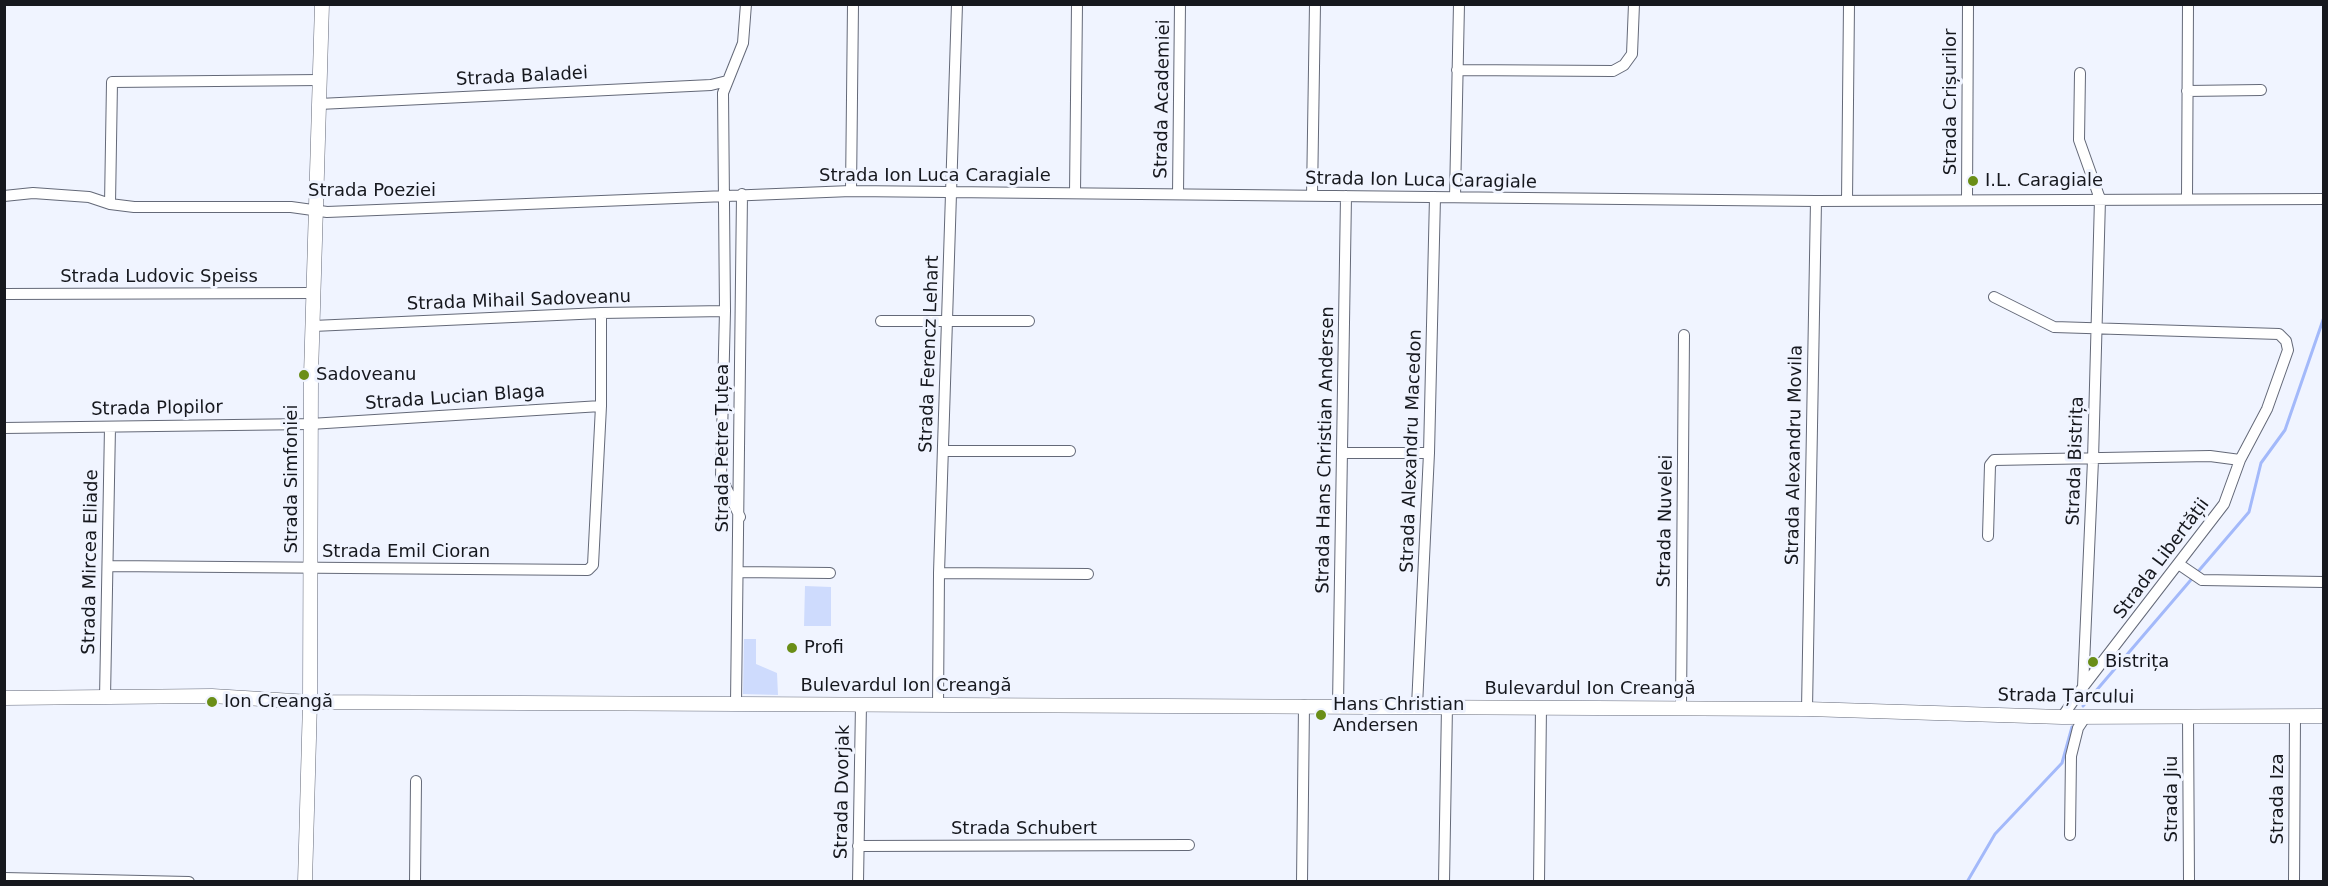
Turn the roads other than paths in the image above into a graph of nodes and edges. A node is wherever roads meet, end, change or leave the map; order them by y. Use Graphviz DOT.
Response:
graph roads {
  1 [pos="322,4"];
  2 [pos="746,4"];
  3 [pos="853,4"];
  4 [pos="957,4"];
  5 [pos="1077,4"];
  6 [pos="1180,4"];
  7 [pos="1315,4"];
  8 [pos="1459,4"];
  9 [pos="1634,4"];
  10 [pos="1849,4"];
  11 [pos="1968,4"];
  12 [pos="2188,4"];
  13 [pos="1457,70"];
  14 [pos="2080,73"];
  15 [pos="320,80"];
  16 [pos="727,81"];
  17 [pos="2260,90"];
  18 [pos="2187,91"];
  19 [pos="319,104"];
  20 [pos="851,190"];
  21 [pos="953,191"];
  22 [pos="1075,193"];
  23 [pos="742,194"];
  24 [pos="1178,194"];
  25 [pos="724,195"];
  26 [pos="4,196"];
  27 [pos="1312,196"];
  28 [pos="1346,196"];
  29 [pos="1435,197"];
  30 [pos="1455,197"];
  31 [pos="2187,198"];
  32 [pos="2100,199"];
  33 [pos="2324,199"];
  34 [pos="1967,200"];
  35 [pos="1816,201"];
  36 [pos="1847,201"];
  37 [pos="110,204"];
  38 [pos="315,210"];
  39 [pos="314,293"];
  40 [pos="4,294"];
  41 [pos="1994,297"];
  42 [pos="601,313"];
  43 [pos="725,316"];
  44 [pos="881,321"];
  45 [pos="947,321"];
  46 [pos="1029,321"];
  47 [pos="741,322"];
  48 [pos="313,326"];
  49 [pos="2096,328"];
  50 [pos="1684,335"];
  51 [pos="602,406"];
  52 [pos="310,424"];
  53 [pos="110,426"];
  54 [pos="4,428"];
  55 [pos="943,451"];
  56 [pos="1070,451"];
  57 [pos="1342,453"];
  58 [pos="1429,453"];
  59 [pos="2093,460"];
  60 [pos="2240,460"];
  61 [pos="740,517"];
  62 [pos="1988,536"];
  63 [pos="2180,565"];
  64 [pos="109,566"];
  65 [pos="309,567"];
  66 [pos="739,572"];
  67 [pos="830,573"];
  68 [pos="939,573"];
  69 [pos="1088,574"];
  70 [pos="2324,582"];
  71 [pos="2083,687"];
  72 [pos="4,698"];
  73 [pos="105,698"];
  74 [pos="310,702"];
  75 [pos="736,703"];
  76 [pos="861,704"];
  77 [pos="938,705"];
  78 [pos="1304,705"];
  79 [pos="1338,705"];
  80 [pos="1418,706"];
  81 [pos="1447,706"];
  82 [pos="1541,707"];
  83 [pos="1681,708"];
  84 [pos="1808,709"];
  85 [pos="2188,716"];
  86 [pos="2295,716"];
  87 [pos="2324,716"];
  88 [pos="2062,717"];
  89 [pos="2086,717"];
  90 [pos="416,781"];
  91 [pos="2070,835"];
  92 [pos="1189,845"];
  93 [pos="858,846"];
  94 [pos="4,878"];
  95 [pos="189,882"];
  96 [pos="305,882"];
  97 [pos="415,882"];
  98 [pos="858,882"];
  99 [pos="1302,882"];
  100 [pos="1444,882"];
  101 [pos="1539,882"];
  102 [pos="2189,882"];
  103 [pos="2294,882"];
  1 -- 15 [label="street, Strada Simfoniei"];
  2 -- 16 [label="street"];
  3 -- 20 [label="street"];
  4 -- 21 [label="street, Strada Ferencz Lehart"];
  5 -- 22 [label="street"];
  6 -- 24 [label="street, Strada Academiei"];
  7 -- 27 [label="street"];
  8 -- 13 [label="street"];
  9 -- 13 [label="street"];
  10 -- 36 [label="street"];
  11 -- 34 [label="street, Strada Crișurilor"];
  12 -- 18 [label="street"];
  13 -- 30 [label="street"];
  14 -- 32 [label="street"];
  15 -- 19 [label="street, Strada Simfoniei"];
  15 -- 37 [label="street"];
  16 -- 19 [label="street, Strada Baladei"];
  16 -- 25 [label="street"];
  17 -- 18 [label="street"];
  18 -- 31 [label="street"];
  19 -- 38 [label="street, Strada Simfoniei"];
  20 -- 21 [label="street, Strada Ion Luca Caragiale"];
  20 -- 23 [label="street, Strada Ion Luca Caragiale"];
  21 -- 22 [label="street, Strada Ion Luca Caragiale"];
  21 -- 45 [label="street, Strada Ferencz Lehart"];
  22 -- 24 [label="street, Strada Ion Luca Caragiale"];
  23 -- 25 [label="street, Strada Poeziei"];
  23 -- 47 [label="street, Strada Petre Țuțea"];
  24 -- 27 [label="street, Strada Ion Luca Caragiale"];
  25 -- 38 [label="street, Strada Poeziei"];
  25 -- 43 [label="street"];
  26 -- 37 [label="street, Strada Poeziei"];
  27 -- 28 [label="street, Strada Ion Luca Caragiale"];
  28 -- 29 [label="street, Strada Ion Luca Caragiale"];
  28 -- 57 [label="street, Strada Hans Christian Andersen"];
  29 -- 30 [label="street, Strada Ion Luca Caragiale"];
  29 -- 58 [label="street, Strada Alexandru Macedon"];
  30 -- 35 [label="street, Strada Ion Luca Caragiale"];
  31 -- 32 [label="street, Strada Ion Luca Caragiale"];
  31 -- 33 [label="street, Strada Ion Luca Caragiale"];
  32 -- 34 [label="street, Strada Ion Luca Caragiale"];
  32 -- 49 [label="street, Strada Bistrița"];
  34 -- 36 [label="street, Strada Ion Luca Caragiale"];
  35 -- 36 [label="street, Strada Ion Luca Caragiale"];
  35 -- 84 [label="street, Strada Alexandru Movila"];
  37 -- 38 [label="street, Strada Poeziei"];
  38 -- 39 [label="street, Strada Simfoniei"];
  39 -- 40 [label="street, Strada Ludovic Speiss"];
  39 -- 48 [label="street, Strada Simfoniei"];
  41 -- 49 [label="street"];
  42 -- 43 [label="street, Strada Mihail Sadoveanu"];
  42 -- 48 [label="street, Strada Mihail Sadoveanu"];
  42 -- 51 [label="street"];
  43 -- 47 [label="street, Strada Mihail Sadoveanu"];
  43 -- 61 [label="street"];
  44 -- 45 [label="street"];
  45 -- 46 [label="street"];
  45 -- 55 [label="street, Strada Ferencz Lehart"];
  47 -- 61 [label="street, Strada Petre Țuțea"];
  48 -- 52 [label="street, Strada Simfoniei"];
  49 -- 59 [label="street, Strada Bistrița"];
  49 -- 60 [label="street, Strada Libertății"];
  50 -- 83 [label="street, Strada Nuvelei"];
  51 -- 52 [label="street, Strada Lucian Blaga"];
  51 -- 65 [label="street, Strada Emil Cioran"];
  52 -- 53 [label="street, Strada Plopilor"];
  52 -- 65 [label="street, Strada Simfoniei"];
  53 -- 54 [label="street, Strada Plopilor"];
  53 -- 64 [label="street, Strada Mircea Eliade"];
  55 -- 56 [label="street"];
  55 -- 68 [label="street, Strada Ferencz Lehart"];
  57 -- 58 [label="street"];
  57 -- 79 [label="street, Strada Hans Christian Andersen"];
  58 -- 80 [label="street, Strada Alexandru Macedon"];
  59 -- 60 [label="street"];
  59 -- 62 [label="street"];
  59 -- 71 [label="street, Strada Bistrița"];
  60 -- 63 [label="street, Strada Libertății"];
  61 -- 66 [label="street, Strada Petre Țuțea"];
  63 -- 70 [label="street"];
  63 -- 71 [label="street, Strada Libertății"];
  64 -- 65 [label="street, Strada Emil Cioran"];
  64 -- 73 [label="street, Strada Mircea Eliade"];
  65 -- 74 [label="street, Strada Simfoniei"];
  66 -- 67 [label="street"];
  66 -- 75 [label="street, Strada Petre Țuțea"];
  68 -- 69 [label="street"];
  68 -- 77 [label="street, Strada Ferencz Lehart"];
  71 -- 88 [label="street"];
  72 -- 73 [label="street, Bulevardul Ion Creangă"];
  73 -- 74 [label="street, Bulevardul Ion Creangă"];
  74 -- 75 [label="street, Bulevardul Ion Creangă"];
  74 -- 96 [label="street, Strada Simfoniei"];
  75 -- 76 [label="street, Bulevardul Ion Creangă"];
  76 -- 77 [label="street, Bulevardul Ion Creangă"];
  76 -- 93 [label="street, Strada Dvorjak"];
  77 -- 78 [label="street, Bulevardul Ion Creangă"];
  78 -- 79 [label="street, Bulevardul Ion Creangă"];
  78 -- 99 [label="street"];
  79 -- 80 [label="street, Bulevardul Ion Creangă"];
  80 -- 81 [label="street, Bulevardul Ion Creangă"];
  81 -- 82 [label="street, Bulevardul Ion Creangă"];
  81 -- 100 [label="street"];
  82 -- 83 [label="street, Bulevardul Ion Creangă"];
  82 -- 101 [label="street"];
  83 -- 84 [label="street, Bulevardul Ion Creangă"];
  84 -- 88 [label="street, Strada Țarcului"];
  85 -- 86 [label="street, Strada Țarcului"];
  85 -- 89 [label="street, Strada Țarcului"];
  85 -- 102 [label="street, Strada Jiu"];
  86 -- 87 [label="street, Strada Țarcului"];
  86 -- 103 [label="street, Strada Iza"];
  88 -- 89 [label="street, Strada Țarcului"];
  89 -- 91 [label="street"];
  90 -- 97 [label="street"];
  92 -- 93 [label="street, Strada Schubert"];
  93 -- 98 [label="street, Strada Dvorjak"];
  94 -- 95 [label="street"];
}
